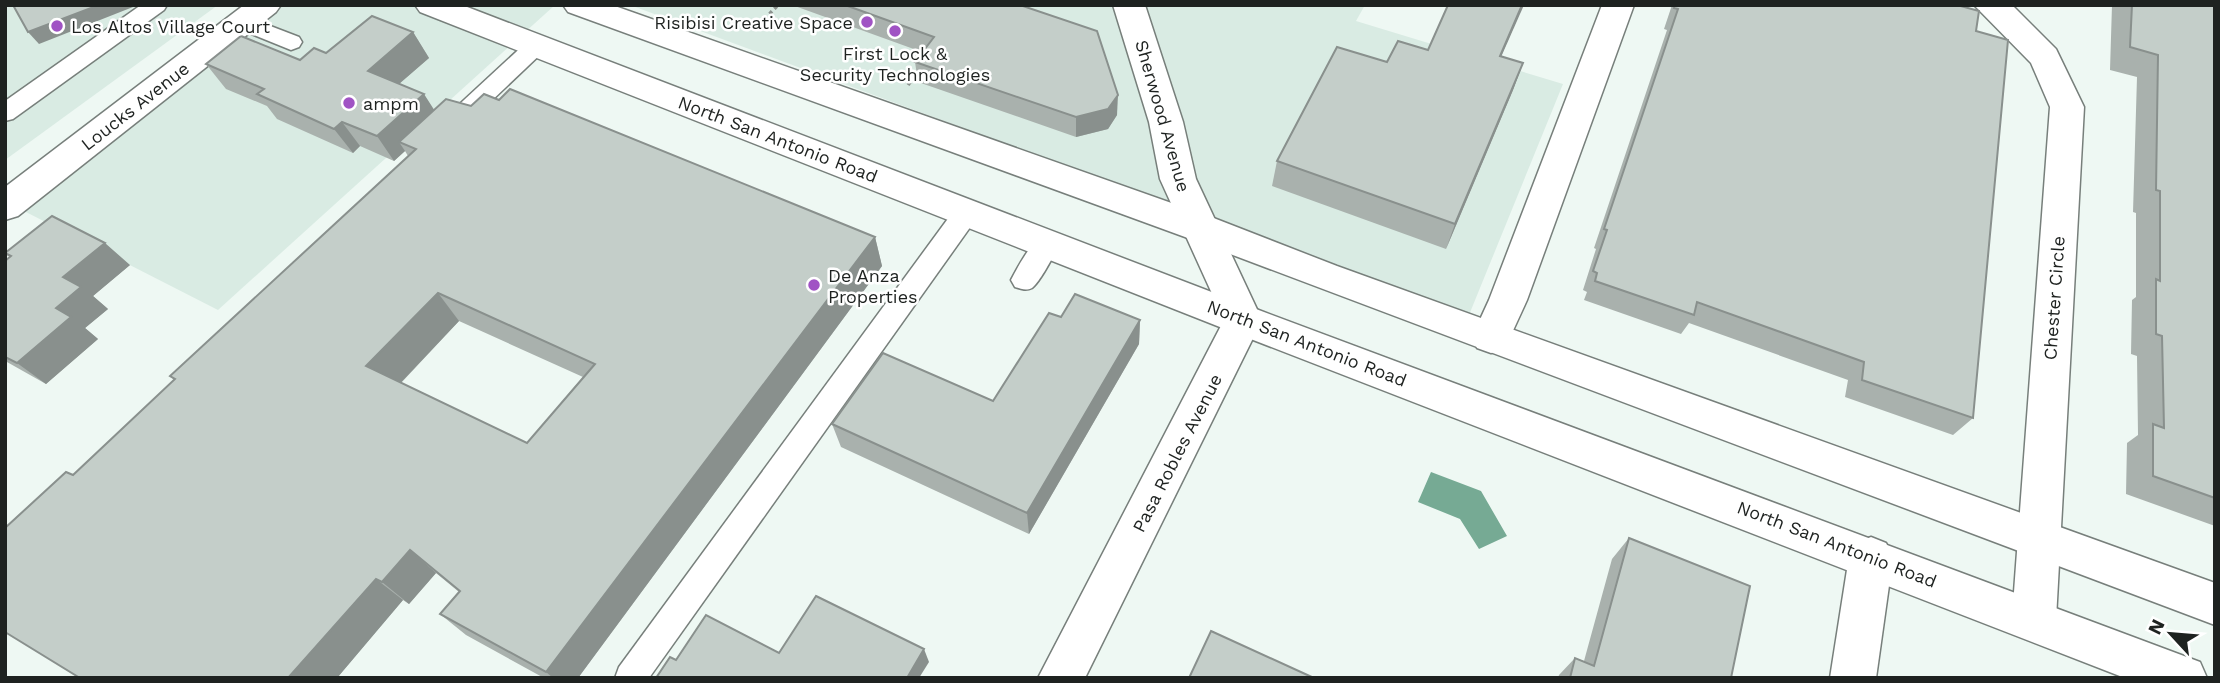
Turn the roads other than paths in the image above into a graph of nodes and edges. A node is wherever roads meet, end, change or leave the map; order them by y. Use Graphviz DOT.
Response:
graph roads {
  1 [pos="156,5"];
  2 [pos="431,5"];
  3 [pos="579,5"];
  4 [pos="1129,5"];
  5 [pos="1618,5"];
  6 [pos="1990,5"];
  7 [pos="253,14"];
  8 [pos="291,42"];
  9 [pos="537,45"];
  10 [pos="5,113"];
  11 [pos="439,137"];
  12 [pos="5,206"];
  13 [pos="967,212"];
  14 [pos="1198,227"];
  15 [pos="1048,243"];
  16 [pos="1024,280"];
  17 [pos="1244,320"];
  18 [pos="1491,337"];
  19 [pos="2038,538"];
  20 [pos="1871,557"];
  21 [pos="2215,604"];
  22 [pos="2034,619"];
  23 [pos="630,678"];
  24 [pos="1061,678"];
  25 [pos="1853,678"];
  26 [pos="2184,678"];
  1 -- 10 [label="lane"];
  2 -- 9 [label="main road, North San Antonio Road"];
  3 -- 14 [label="main road"];
  4 -- 14 [label="main road, Sherwood Avenue"];
  5 -- 18 [label="main road"];
  6 -- 19 [label="main road, Chester Circle"];
  7 -- 8 [label="lane"];
  7 -- 12 [label="main road, Loucks Avenue"];
  9 -- 11 [label="lane"];
  9 -- 13 [label="main road, North San Antonio Road"];
  13 -- 15 [label="main road, North San Antonio Road"];
  13 -- 23 [label="lane"];
  14 -- 17 [label="main road"];
  14 -- 18 [label="main road"];
  15 -- 16 [label="lane"];
  15 -- 17 [label="main road, North San Antonio Road"];
  17 -- 20 [label="main road, North San Antonio Road"];
  17 -- 24 [label="main road, Pasa Robles Avenue"];
  18 -- 19 [label="main road"];
  19 -- 21 [label="main road"];
  19 -- 22 [label="main road, Chester Circle"];
  20 -- 22 [label="main road, North San Antonio Road"];
  20 -- 25 [label="main road"];
  22 -- 26 [label="main road, North San Antonio Road"];
}
